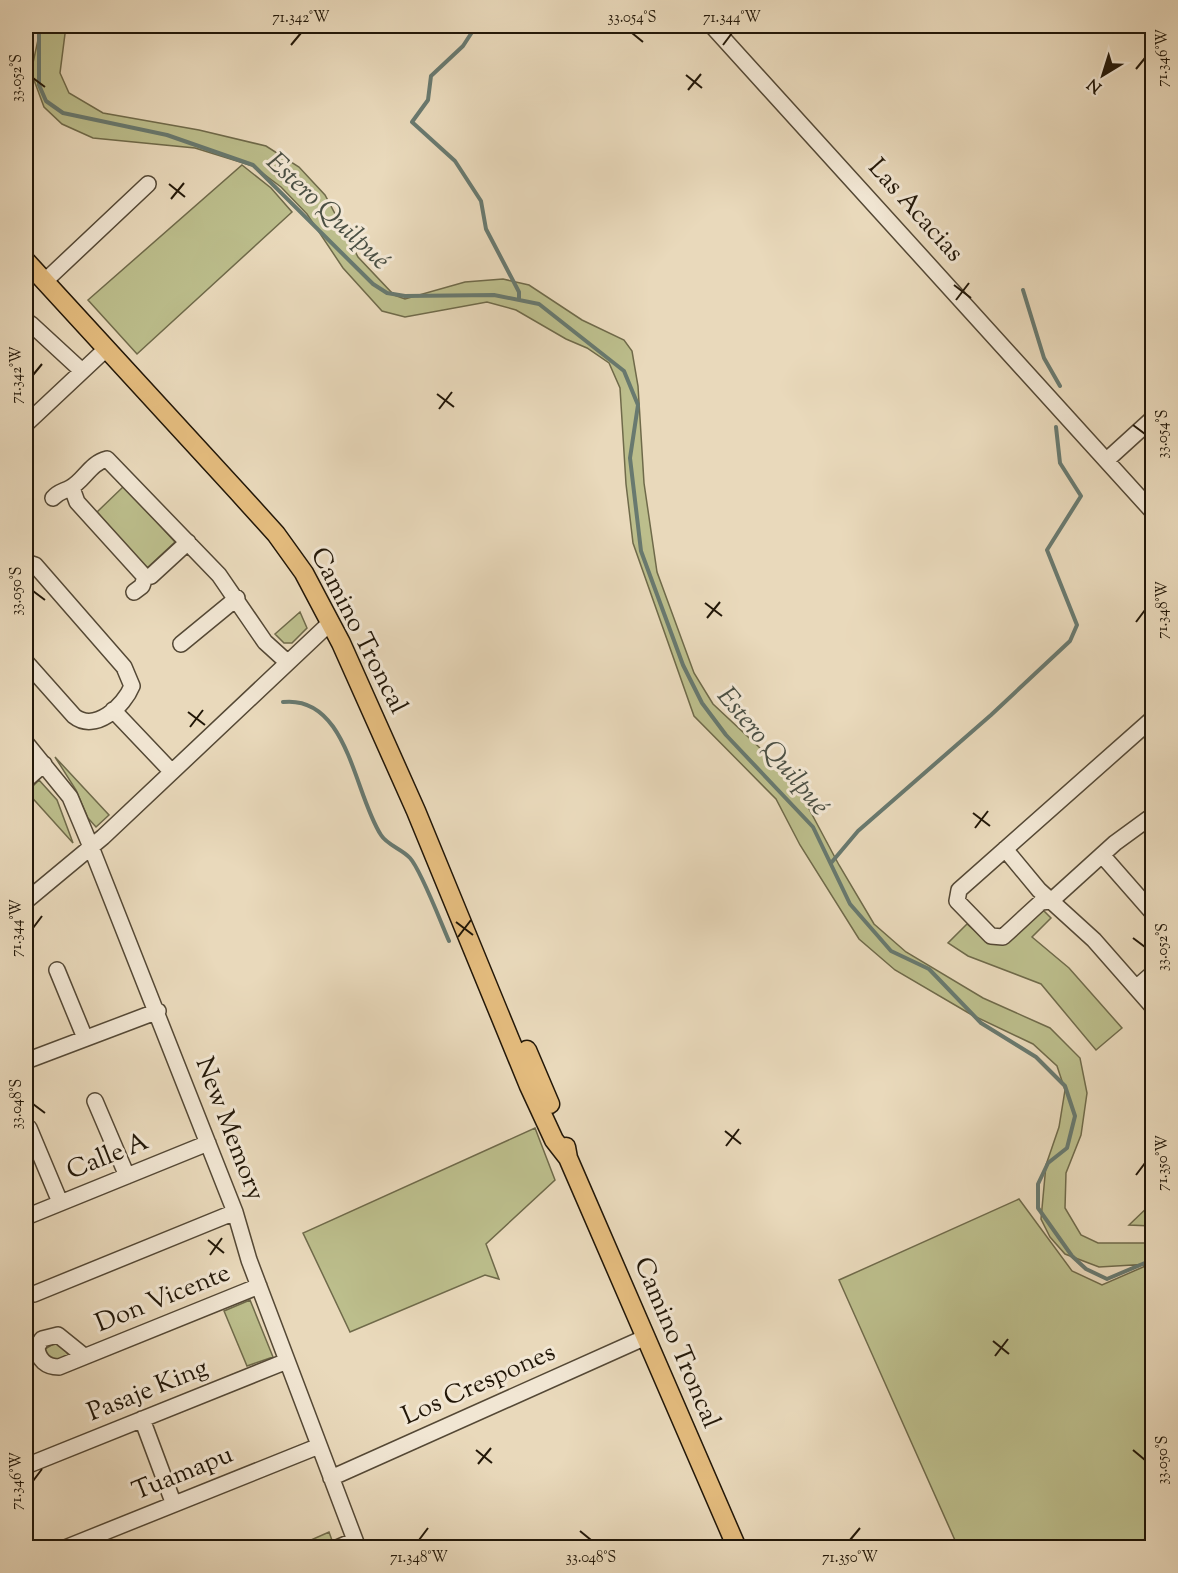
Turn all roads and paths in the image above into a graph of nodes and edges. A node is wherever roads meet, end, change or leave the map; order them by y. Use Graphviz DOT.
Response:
graph roads {
  1 [pos="712,26"];
  2 [pos="148,184"];
  3 [pos="26,261"];
  4 [pos="44,282"];
  5 [pos="31,324"];
  6 [pos="106,349"];
  7 [pos="82,371"];
  8 [pos="1152,418"];
  9 [pos="26,423"];
  10 [pos="1108,459"];
  11 [pos="72,488"];
  12 [pos="53,498"];
  13 [pos="1152,512"];
  14 [pos="188,542"];
  15 [pos="26,562"];
  16 [pos="145,577"];
  17 [pos="134,592"];
  18 [pos="237,598"];
  19 [pos="331,622"];
  20 [pos="181,644"];
  21 [pos="26,662"];
  22 [pos="287,662"];
  23 [pos="112,710"];
  24 [pos="1150,726"];
  25 [pos="26,742"];
  26 [pos="44,764"];
  27 [pos="171,771"];
  28 [pos="26,780"];
  29 [pos="1152,816"];
  30 [pos="91,847"];
  31 [pos="1005,849"];
  32 [pos="1102,855"];
  33 [pos="1052,900"];
  34 [pos="26,901"];
  35 [pos="1152,912"];
  36 [pos="57,970"];
  37 [pos="1152,974"];
  38 [pos="1136,988"];
  39 [pos="1152,1006"];
  40 [pos="158,1011"];
  41 [pos="85,1038"];
  42 [pos="26,1061"];
  43 [pos="96,1101"];
  44 [pos="29,1128"];
  45 [pos="208,1143"];
  46 [pos="127,1176"];
  47 [pos="60,1202"];
  48 [pos="235,1212"];
  49 [pos="26,1217"];
  50 [pos="259,1286"];
  51 [pos="26,1294"];
  52 [pos="646,1337"];
  53 [pos="84,1356"];
  54 [pos="287,1361"];
  55 [pos="142,1419"];
  56 [pos="319,1446"];
  57 [pos="26,1466"];
  58 [pos="331,1478"];
  59 [pos="173,1503"];
  60 [pos="356,1544"];
  61 [pos="65,1548"];
  62 [pos="337,1548"];
  63 [pos="737,1548"];
  1 -- 10 [label="street, Las Acacias"];
  2 -- 4 [label="street"];
  3 -- 4 [label="main road, Camino Troncal"];
  4 -- 6 [label="main road, Camino Troncal"];
  5 -- 7 [label="street"];
  6 -- 7 [label="street"];
  6 -- 19 [label="main road, Camino Troncal"];
  7 -- 9 [label="street"];
  8 -- 10 [label="street"];
  10 -- 13 [label="street, Las Acacias"];
  11 -- 12 [label="street"];
  11 -- 14 [label="street"];
  11 -- 16 [label="street"];
  14 -- 16 [label="street"];
  14 -- 18 [label="street"];
  15 -- 23 [label="street"];
  16 -- 17 [label="street"];
  18 -- 20 [label="street"];
  18 -- 22 [label="street"];
  19 -- 22 [label="street"];
  19 -- 52 [label="main road, Camino Troncal"];
  21 -- 23 [label="street"];
  22 -- 27 [label="street"];
  23 -- 27 [label="street"];
  24 -- 31 [label="street"];
  25 -- 26 [label="street, New Memory"];
  26 -- 28 [label="street"];
  26 -- 30 [label="street, New Memory"];
  27 -- 30 [label="street"];
  29 -- 32 [label="street"];
  30 -- 34 [label="street"];
  30 -- 40 [label="street, New Memory"];
  31 -- 33 [label="street"];
  31 -- 33 [label="street"];
  32 -- 33 [label="street"];
  32 -- 35 [label="street"];
  33 -- 38 [label="street"];
  36 -- 41 [label="street"];
  37 -- 38 [label="street"];
  38 -- 39 [label="street"];
  40 -- 41 [label="street"];
  40 -- 45 [label="street, New Memory"];
  41 -- 42 [label="street"];
  43 -- 46 [label="street"];
  44 -- 47 [label="street"];
  45 -- 46 [label="street, Calle A"];
  45 -- 48 [label="street, New Memory"];
  46 -- 47 [label="street, Calle A"];
  47 -- 49 [label="street, Calle A"];
  48 -- 50 [label="street, New Memory"];
  48 -- 51 [label="street"];
  50 -- 53 [label="street, Don Vicente"];
  50 -- 54 [label="street, New Memory"];
  52 -- 58 [label="street, Los Crespones"];
  52 -- 63 [label="main road, Camino Troncal"];
  54 -- 55 [label="street, Pasaje King"];
  54 -- 56 [label="street, New Memory"];
  55 -- 57 [label="street, Pasaje King"];
  55 -- 59 [label="street"];
  56 -- 58 [label="street, New Memory"];
  56 -- 59 [label="street, Tuamapu"];
  58 -- 60 [label="street, New Memory"];
  59 -- 61 [label="street, Tuamapu"];
  60 -- 62 [label="street"];
}
